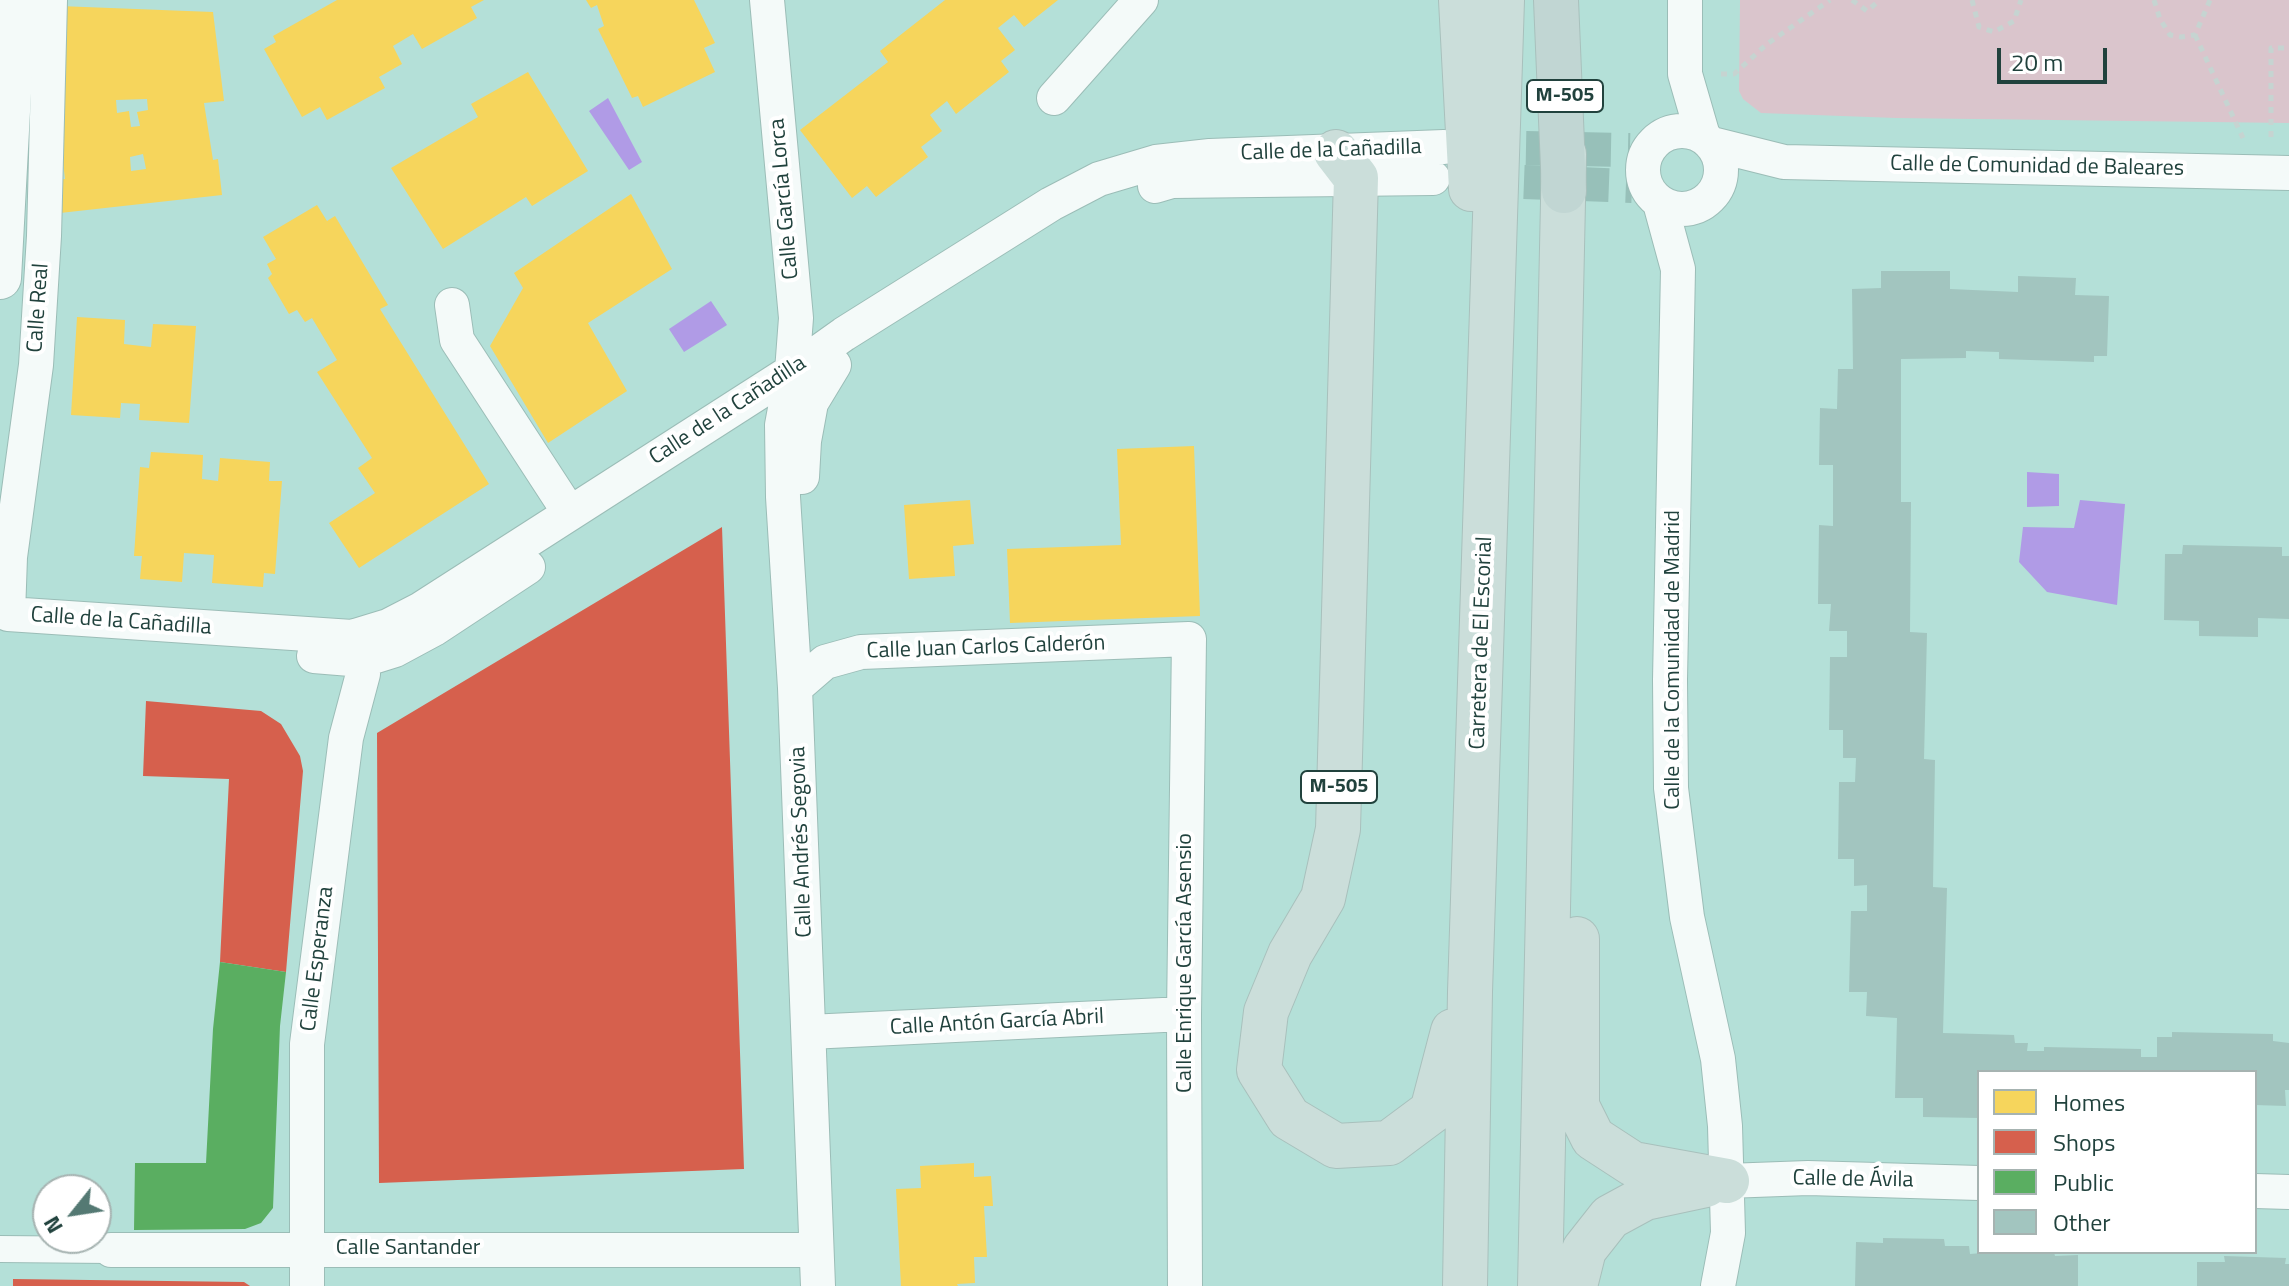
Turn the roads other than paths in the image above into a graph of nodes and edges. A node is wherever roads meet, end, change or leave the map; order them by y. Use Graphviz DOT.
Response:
graph roads {
  1 [pos="15,0"];
  2 [pos="50,0"];
  3 [pos="767,0"];
  4 [pos="1141,0"];
  5 [pos="1461,0"];
  6 [pos="1502,0"];
  7 [pos="1556,0"];
  8 [pos="1567,0"];
  9 [pos="1685,0"];
  10 [pos="1685,74"];
  11 [pos="1054,98"];
  12 [pos="1708,140"];
  13 [pos="1648,144"];
  14 [pos="1438,162"];
  15 [pos="1784,162"];
  16 [pos="1346,165"];
  17 [pos="2273,172"];
  18 [pos="1564,191"];
  19 [pos="1647,194"];
  20 [pos="1712,195"];
  21 [pos="1678,269"];
  22 [pos="0,278"];
  23 [pos="452,305"];
  24 [pos="834,365"];
  25 [pos="789,384"];
  26 [pos="1489,440"];
  27 [pos="1558,455"];
  28 [pos="569,512"];
  29 [pos="3,619"];
  30 [pos="1189,639"];
  31 [pos="357,649"];
  32 [pos="861,652"];
  33 [pos="795,688"];
  34 [pos="1470,992"];
  35 [pos="1184,1014"];
  36 [pos="809,1032"];
  37 [pos="1727,1181"];
  38 [pos="1977,1183"];
  39 [pos="2257,1191"];
  40 [pos="2289,1192"];
  41 [pos="0,1249"];
  42 [pos="32,1249"];
  43 [pos="308,1249"];
  44 [pos="112,1250"];
  45 [pos="816,1250"];
  46 [pos="307,1286"];
  47 [pos="818,1286"];
  48 [pos="1185,1286"];
  49 [pos="1465,1286"];
  50 [pos="1540,1286"];
  51 [pos="1575,1286"];
  52 [pos="1718,1286"];
  1 -- 22 [label="street, Calle Real"];
  2 -- 29 [label="street, Calle Real"];
  3 -- 25 [label="street, Calle García Lorca"];
  4 -- 11 [label="street"];
  5 -- 26 [label="highway, M-505"];
  6 -- 26 [label="highway, Carretera de El Escorial / M-505"];
  7 -- 18 [label="highway"];
  8 -- 18 [label="highway, M-505"];
  9 -- 10 [label="street"];
  10 -- 12 [label="street"];
  10 -- 13 [label="street"];
  12 -- 13 [label="street"];
  12 -- 15 [label="street, Calle de Comunidad de Baleares"];
  12 -- 20 [label="street"];
  13 -- 19 [label="street"];
  14 -- 16 [label="street, Calle de la Cañadilla"];
  15 -- 17 [label="street, Calle de Comunidad de Baleares"];
  15 -- 20 [label="street, Calle de Comunidad de Baleares"];
  16 -- 24 [label="street, Calle de la Cañadilla"];
  16 -- 25 [label="street, Calle de la Cañadilla"];
  16 -- 34 [label="highway, M-505"];
  18 -- 27 [label="highway, M-505"];
  19 -- 20 [label="street"];
  19 -- 21 [label="street, Calle de la Comunidad de Madrid"];
  20 -- 21 [label="street, Calle de la Comunidad de Madrid"];
  21 -- 37 [label="street, Calle de la Comunidad de Madrid"];
  23 -- 28 [label="street"];
  24 -- 25 [label="street, Calle de la Cañadilla"];
  24 -- 32 [label="street"];
  25 -- 28 [label="street, Calle de la Cañadilla"];
  25 -- 31 [label="street, Calle de la Cañadilla"];
  25 -- 33 [label="street, Calle Andrés Segovia"];
  26 -- 34 [label="highway, Carretera de El Escorial / M-505"];
  27 -- 37 [label="highway, M-505"];
  27 -- 50 [label="highway, M-505"];
  28 -- 31 [label="street, Calle de la Cañadilla"];
  29 -- 31 [label="street, Calle de la Cañadilla"];
  30 -- 32 [label="street, Calle Juan Carlos Calderón"];
  30 -- 35 [label="street, Calle Enrique García Asensio"];
  31 -- 43 [label="street, Calle Esperanza"];
  32 -- 33 [label="street, Calle Juan Carlos Calderón"];
  33 -- 36 [label="street, Calle Andrés Segovia"];
  34 -- 49 [label="highway, Carretera de El Escorial / M-505"];
  35 -- 36 [label="street, Calle Antón García Abril"];
  35 -- 48 [label="street, Calle Enrique García Asensio"];
  36 -- 45 [label="street, Calle Andrés Segovia"];
  37 -- 38 [label="street, Calle de Ávila"];
  37 -- 51 [label="highway"];
  37 -- 52 [label="street, Calle de la Comunidad de Madrid"];
  39 -- 40 [label="street"];
  41 -- 42 [label="street, Calle Santander"];
  43 -- 44 [label="street, Calle Santander"];
  43 -- 45 [label="street, Calle Santander"];
  43 -- 46 [label="street, Calle Esperanza"];
  45 -- 47 [label="street, Calle Andrés Segovia"];
}
